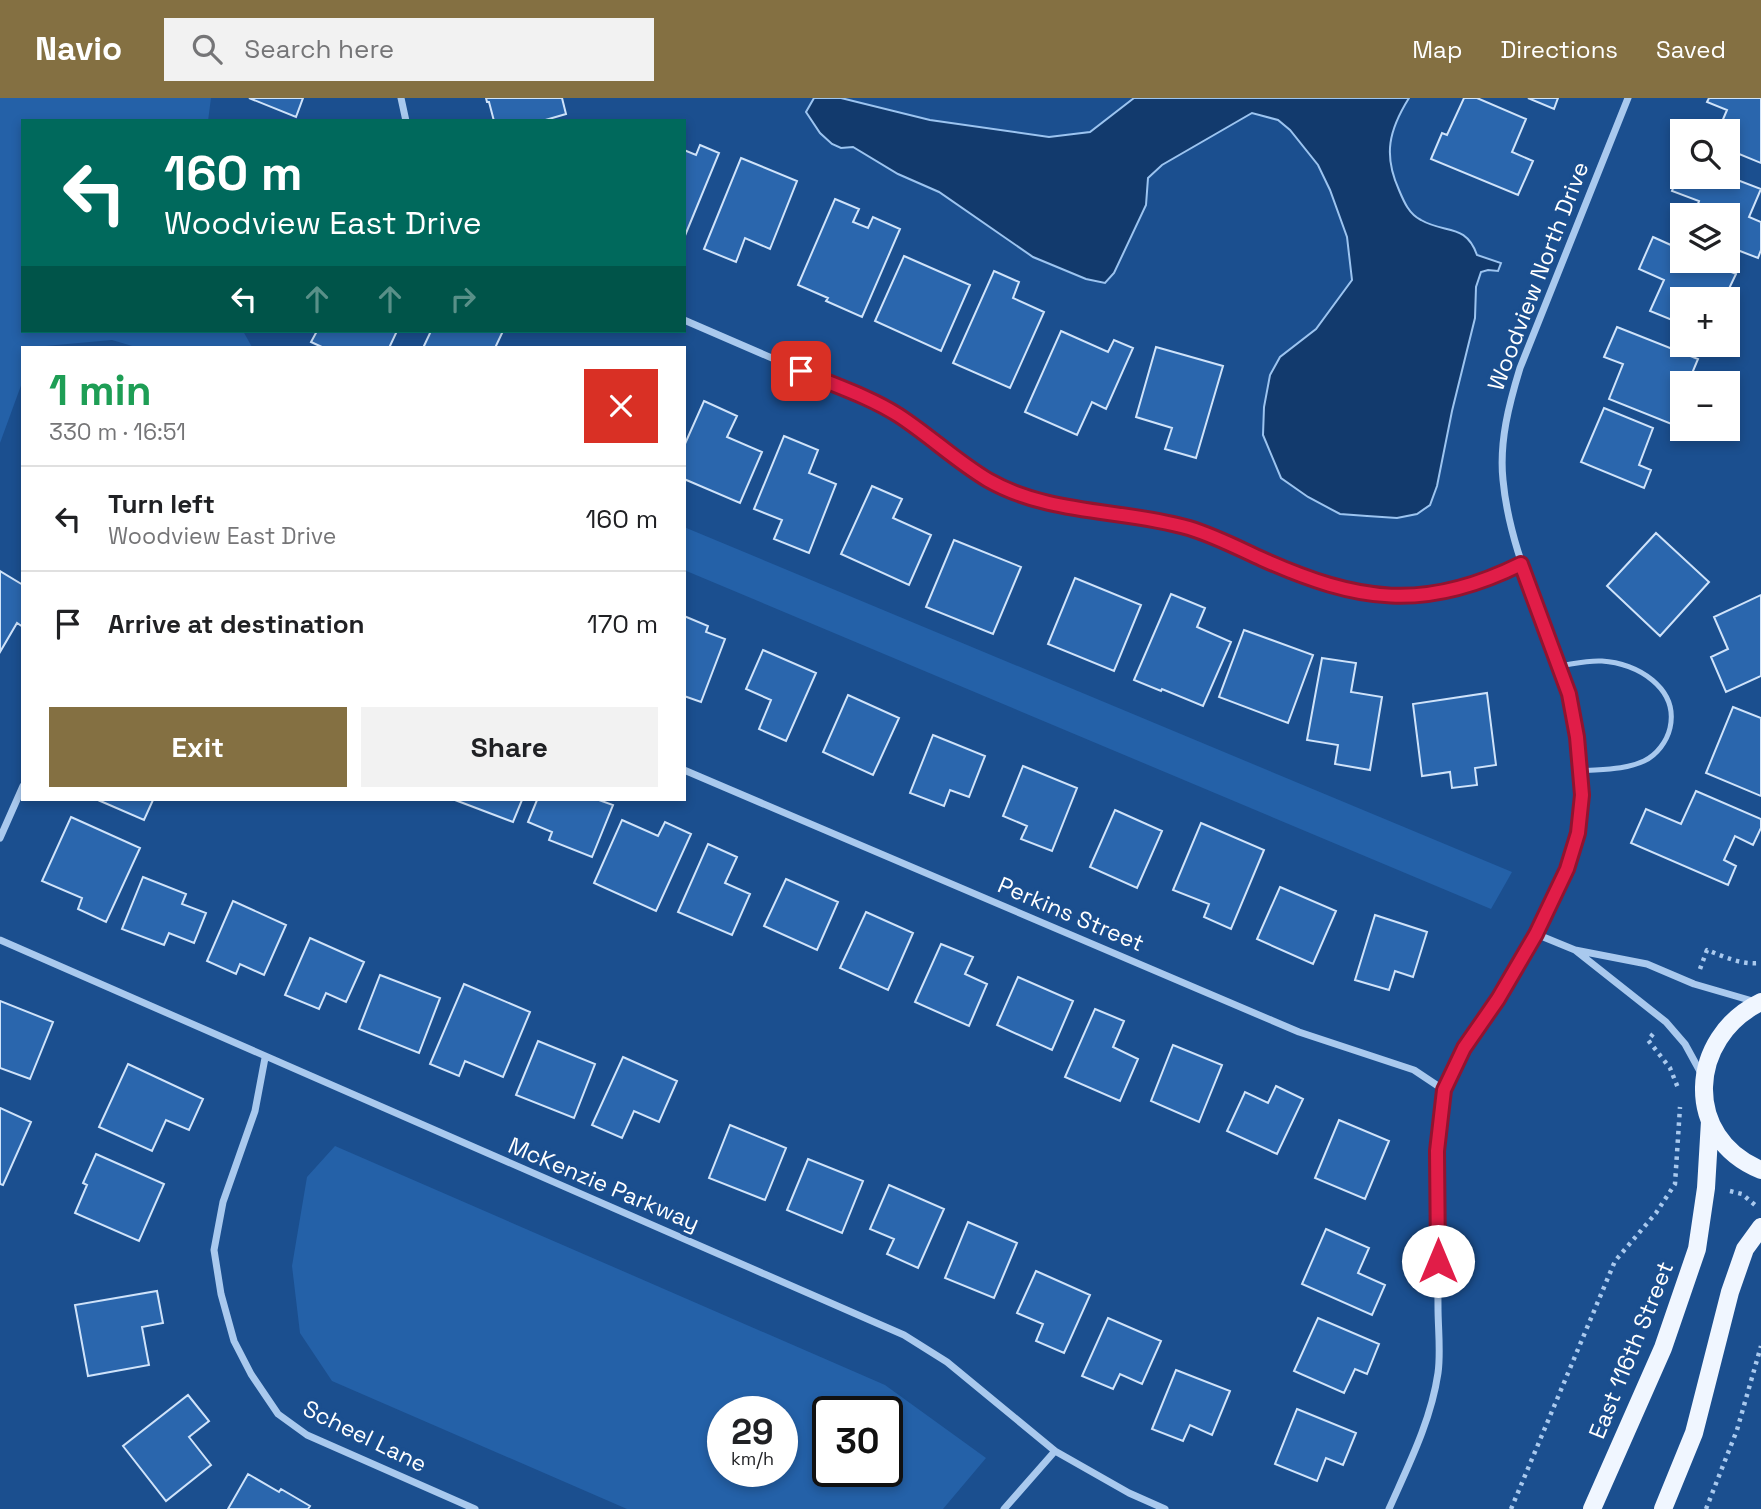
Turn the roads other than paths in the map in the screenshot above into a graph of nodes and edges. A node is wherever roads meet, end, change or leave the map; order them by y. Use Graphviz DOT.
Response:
graph roads {
  1 [pos="401,98"];
  2 [pos="1628,98"];
  3 [pos="406,119"];
  4 [pos="686,321"];
  5 [pos="1521,564"];
  6 [pos="1559,666"];
  7 [pos="686,771"];
  8 [pos="1580,771"];
  9 [pos="21,791"];
  10 [pos="0,838"];
  11 [pos="1536,934"];
  12 [pos="0,940"];
  13 [pos="1575,950"];
  14 [pos="1760,1002"];
  15 [pos="265,1058"];
  16 [pos="1703,1077"];
  17 [pos="1444,1090"];
  18 [pos="1710,1121"];
  19 [pos="1761,1170"];
  20 [pos="1761,1227"];
  21 [pos="1055,1451"];
  22 [pos="475,1509"];
  23 [pos="1004,1509"];
  24 [pos="1166,1509"];
  25 [pos="1389,1509"];
  26 [pos="1592,1509"];
  27 [pos="1663,1509"];
  1 -- 3 [label="street"];
  2 -- 5 [label="street, Woodview North Drive"];
  4 -- 5 [label="street"];
  5 -- 6 [label="street, Woodview North Drive"];
  6 -- 8 [label="street, Woodview North Drive"];
  6 -- 8 [label="lane"];
  7 -- 17 [label="street, Perkins Street"];
  8 -- 11 [label="street, Woodview North Drive"];
  9 -- 10 [label="street"];
  11 -- 13 [label="street"];
  11 -- 17 [label="street, Woodview North Drive"];
  12 -- 15 [label="street, McKenzie Parkway"];
  13 -- 14 [label="street"];
  13 -- 16 [label="street"];
  14 -- 16 [label="main road"];
  15 -- 21 [label="street, McKenzie Parkway"];
  15 -- 22 [label="street, Scheel Lane"];
  16 -- 18 [label="main road"];
  17 -- 25 [label="street, Woodview North Drive"];
  18 -- 19 [label="main road"];
  18 -- 26 [label="main road, East 116th Street"];
  20 -- 27 [label="main road"];
  21 -- 23 [label="street"];
  21 -- 24 [label="street, McKenzie Parkway"];
}
